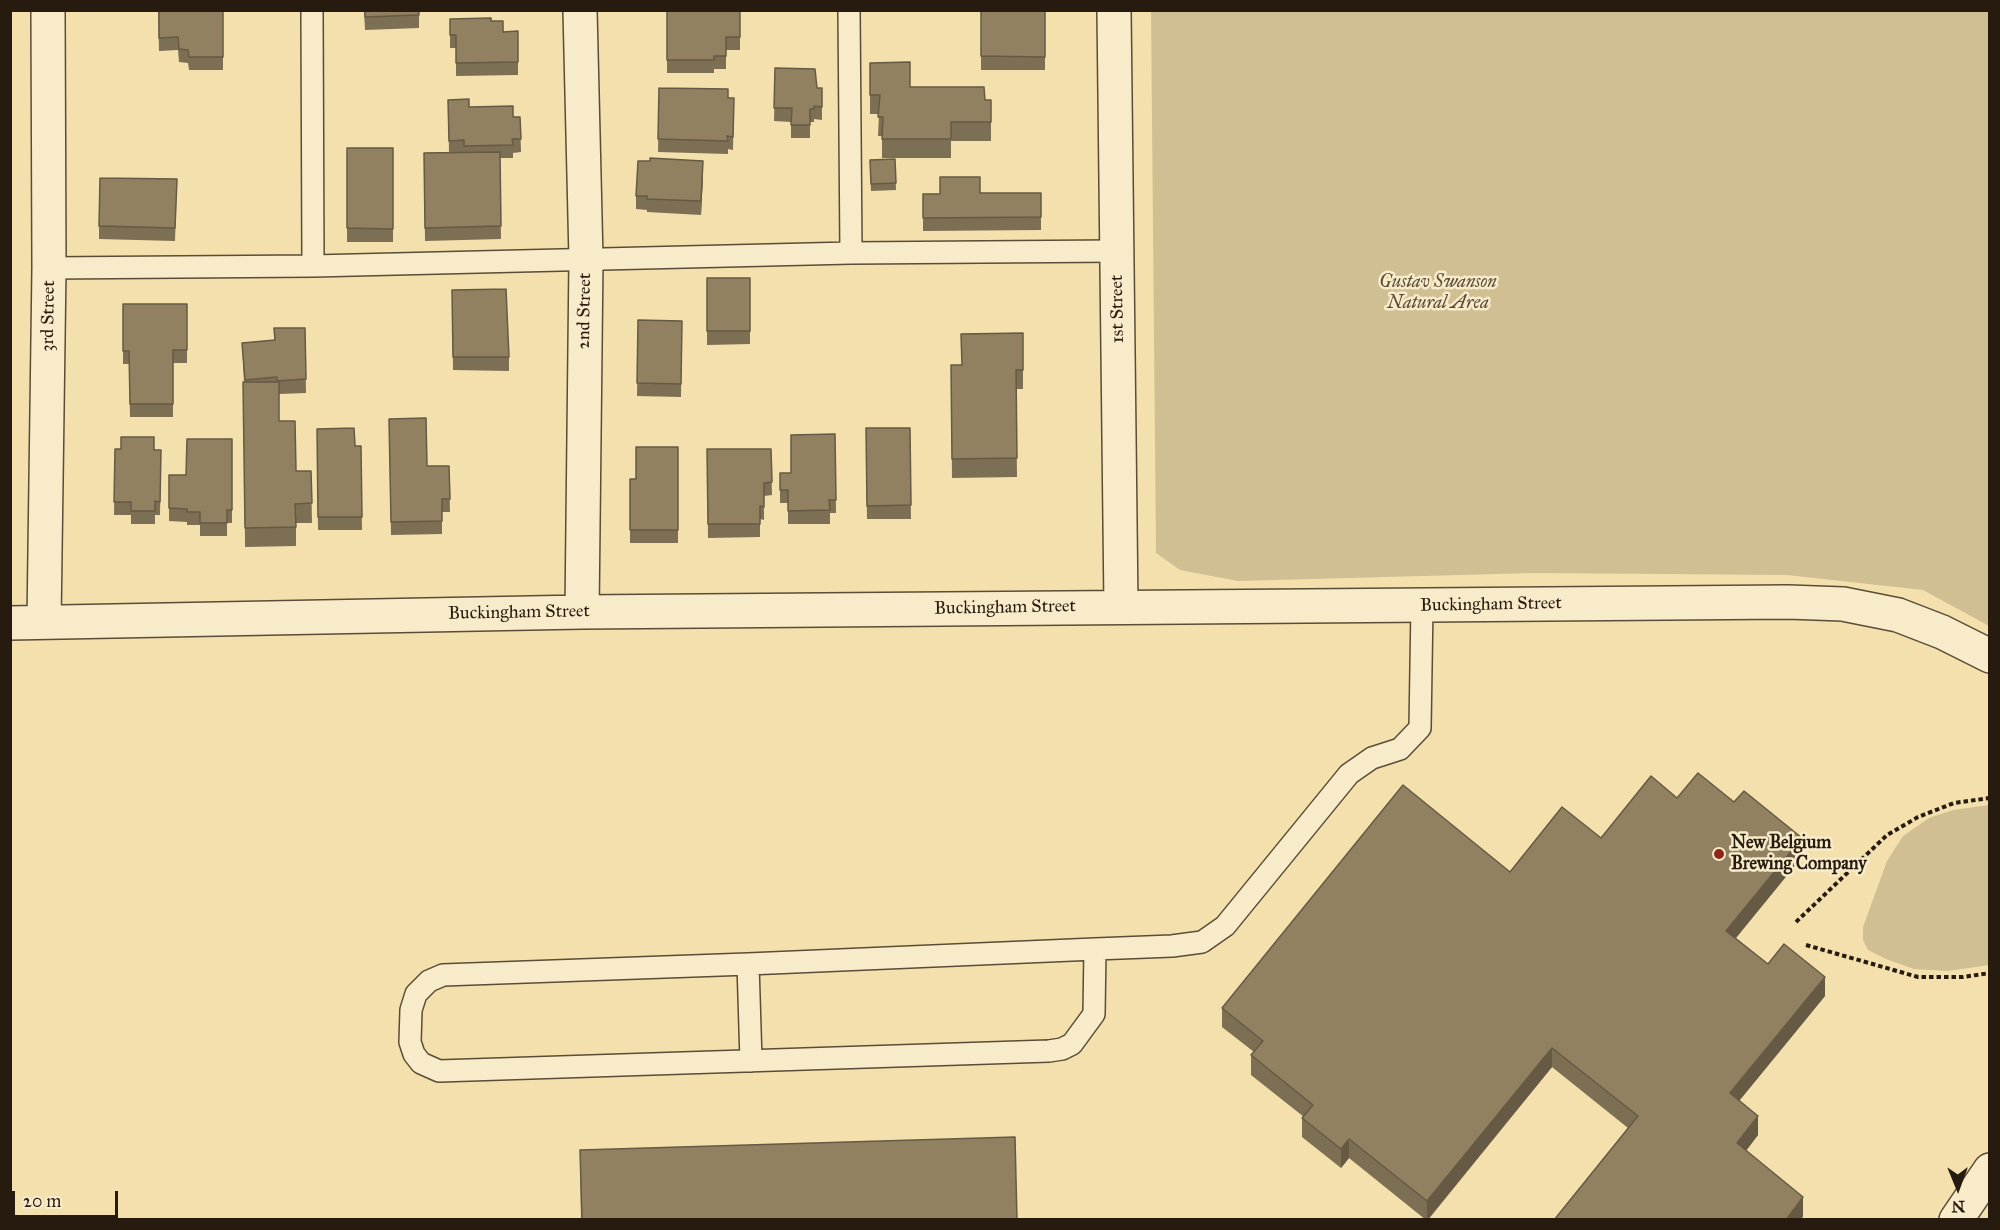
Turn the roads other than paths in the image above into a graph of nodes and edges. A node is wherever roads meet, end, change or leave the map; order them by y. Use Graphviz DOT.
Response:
graph roads {
  1 [pos="48,10"];
  2 [pos="312,10"];
  3 [pos="580,10"];
  4 [pos="849,10"];
  5 [pos="1114,10"];
  6 [pos="1117,251"];
  7 [pos="851,253"];
  8 [pos="586,259"];
  9 [pos="313,266"];
  10 [pos="50,268"];
  11 [pos="1422,606"];
  12 [pos="1121,607"];
  13 [pos="582,612"];
  14 [pos="10,622"];
  15 [pos="44,622"];
  16 [pos="1989,656"];
  17 [pos="1095,949"];
  18 [pos="748,964"];
  19 [pos="751,1061"];
  20 [pos="1989,1170"];
  21 [pos="1956,1220"];
  1 -- 10 [label="street, 3rd Street"];
  2 -- 9 [label="lane"];
  3 -- 8 [label="street, 2nd Street"];
  4 -- 7 [label="lane"];
  5 -- 6 [label="street, 1st Street"];
  6 -- 7 [label="lane"];
  6 -- 12 [label="street, 1st Street"];
  7 -- 8 [label="lane"];
  8 -- 9 [label="lane"];
  8 -- 13 [label="street, 2nd Street"];
  9 -- 10 [label="lane"];
  10 -- 15 [label="street, 3rd Street"];
  11 -- 12 [label="street, Buckingham Street"];
  11 -- 16 [label="street, Buckingham Street"];
  11 -- 17 [label="lane"];
  12 -- 13 [label="street, Buckingham Street"];
  13 -- 15 [label="street, Buckingham Street"];
  14 -- 15 [label="street, Buckingham Street"];
  17 -- 18 [label="lane"];
  17 -- 19 [label="lane"];
  18 -- 19 [label="lane"];
  18 -- 19 [label="lane"];
  20 -- 21 [label="street"];
}
